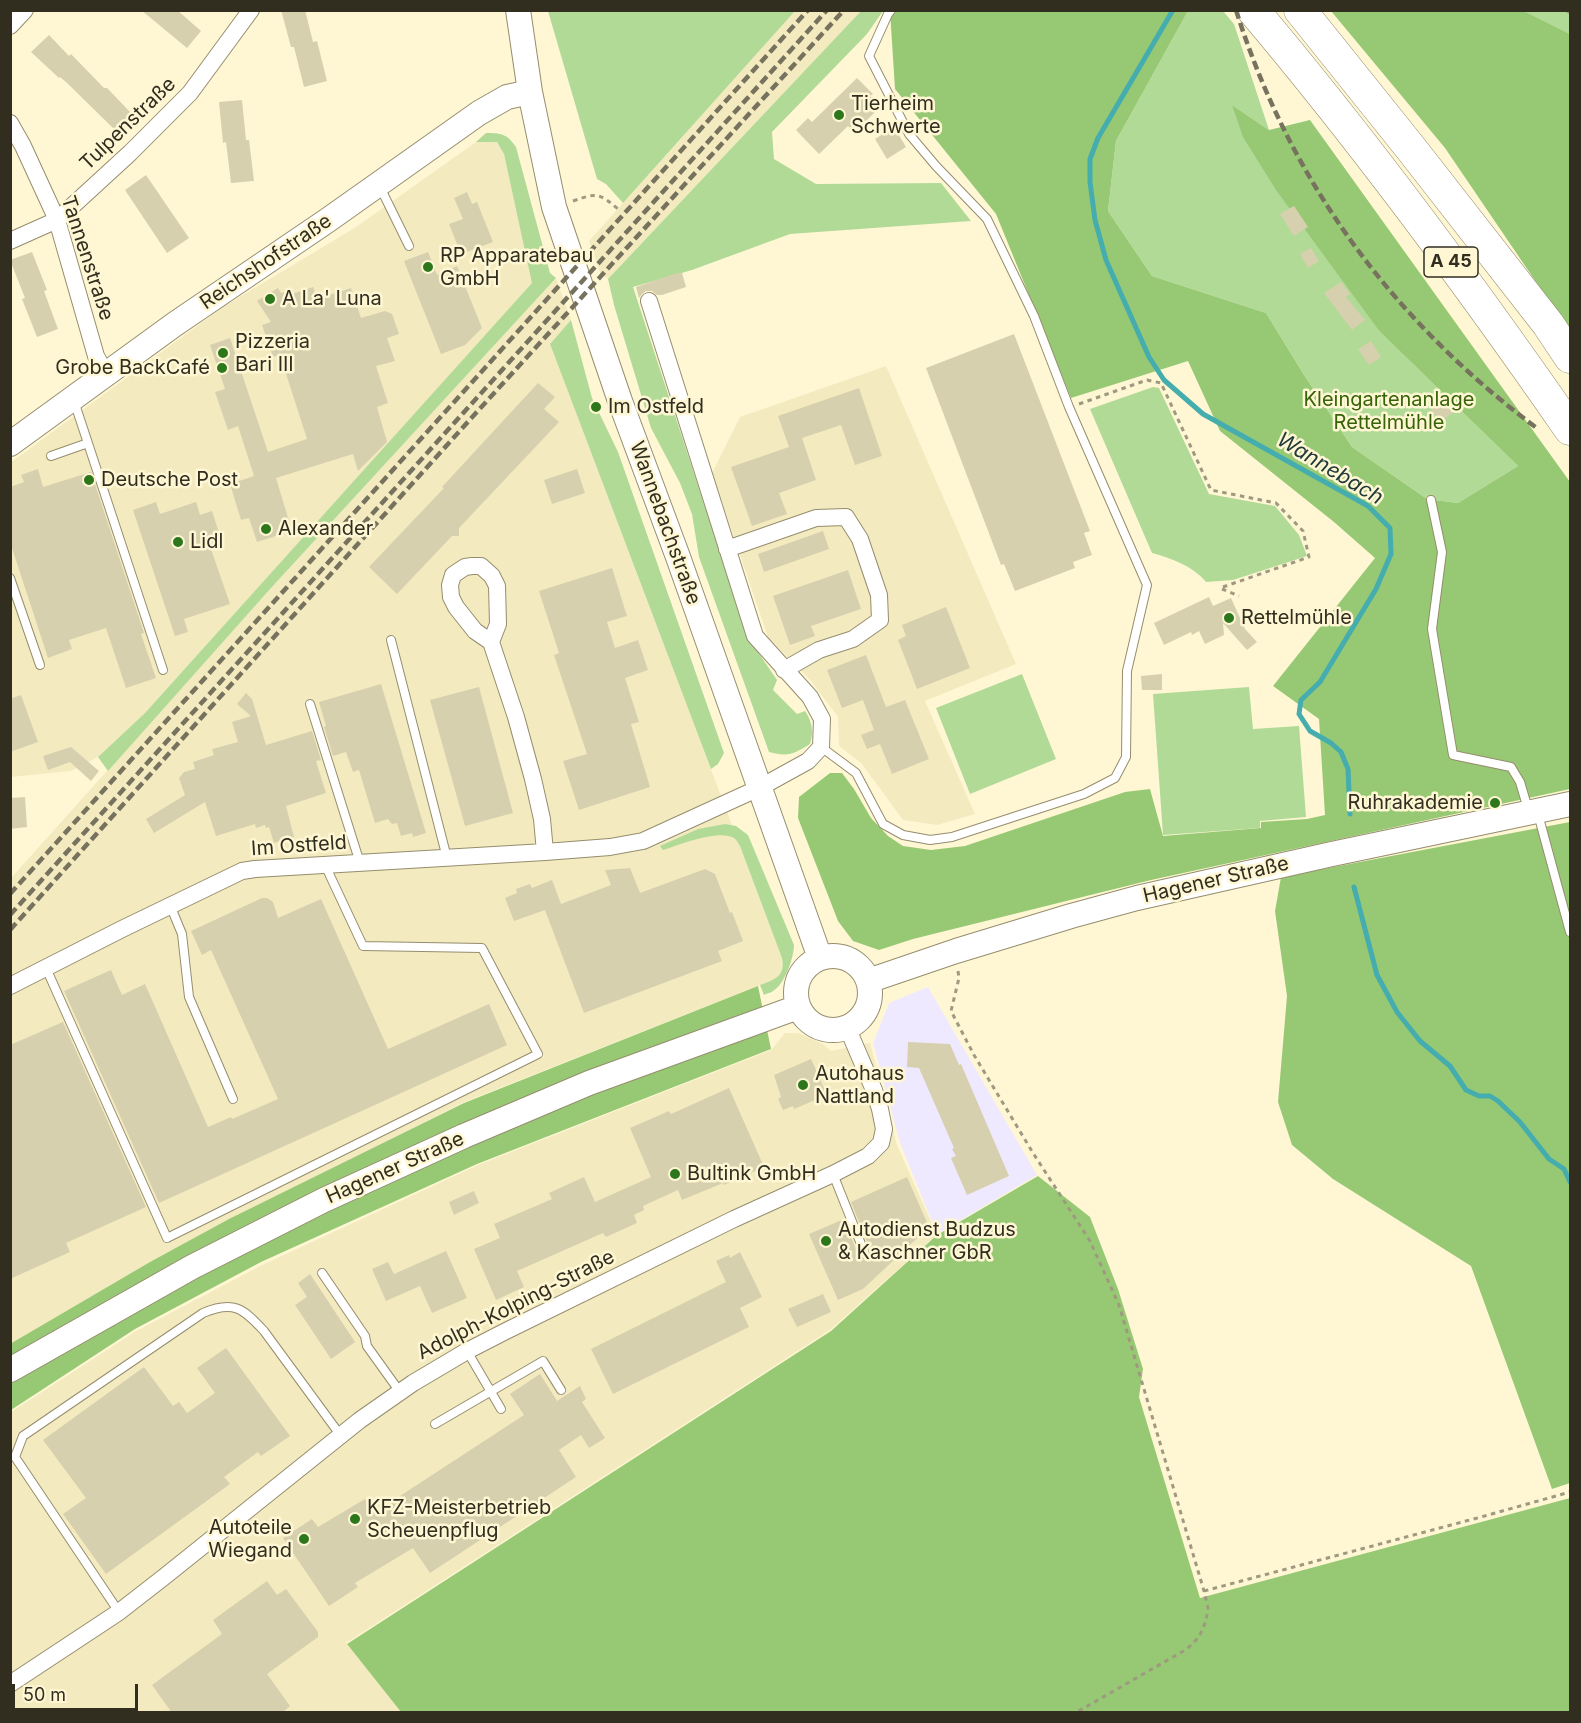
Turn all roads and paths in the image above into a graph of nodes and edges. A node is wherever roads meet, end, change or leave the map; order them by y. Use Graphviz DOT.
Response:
graph roads {
  1 [pos="26,10"];
  2 [pos="251,10"];
  3 [pos="518,10"];
  4 [pos="891,10"];
  5 [pos="1252,10"];
  6 [pos="1300,10"];
  7 [pos="1566,10"];
  8 [pos="1570,13"];
  9 [pos="10,26"];
  10 [pos="530,92"];
  11 [pos="10,123"];
  12 [pos="378,184"];
  13 [pos="554,207"];
  14 [pos="618,209"];
  15 [pos="57,220"];
  16 [pos="10,241"];
  17 [pos="409,246"];
  18 [pos="649,301"];
  19 [pos="1570,357"];
  20 [pos="106,374"];
  21 [pos="73,398"];
  22 [pos="1069,407"];
  23 [pos="1570,429"];
  24 [pos="88,443"];
  25 [pos="10,444"];
  26 [pos="51,456"];
  27 [pos="1431,500"];
  28 [pos="727,549"];
  29 [pos="10,578"];
  30 [pos="1239,596"];
  31 [pos="391,640"];
  32 [pos="491,642"];
  33 [pos="40,665"];
  34 [pos="163,670"];
  35 [pos="784,670"];
  36 [pos="310,704"];
  37 [pos="821,747"];
  38 [pos="759,788"];
  39 [pos="1570,804"];
  40 [pos="1533,812"];
  41 [pos="545,852"];
  42 [pos="447,858"];
  43 [pos="360,863"];
  44 [pos="326,865"];
  45 [pos="170,905"];
  46 [pos="1570,932"];
  47 [pos="956,951"];
  48 [pos="820,958"];
  49 [pos="46,968"];
  50 [pos="868,981"];
  51 [pos="10,986"];
  52 [pos="798,1007"];
  53 [pos="847,1027"];
  54 [pos="233,1099"];
  55 [pos="833,1174"];
  56 [pos="865,1254"];
  57 [pos="322,1273"];
  58 [pos="467,1351"];
  59 [pos="10,1370"];
  60 [pos="561,1390"];
  61 [pos="400,1392"];
  62 [pos="491,1392"];
  63 [pos="501,1409"];
  64 [pos="435,1424"];
  65 [pos="341,1436"];
  66 [pos="1570,1492"];
  67 [pos="1204,1591"];
  68 [pos="119,1612"];
  69 [pos="10,1684"];
  70 [pos="1077,1713"];
  1 -- 9 [label="street"];
  2 -- 15 [label="street, Tulpenstraße"];
  3 -- 10 [label="main road, Wannebachstraße"];
  4 -- 22 [label="lane"];
  5 -- 23 [label="highway, A 45"];
  6 -- 19 [label="highway, A 45"];
  7 -- 8 [label="path"];
  10 -- 12 [label="main road, Reichshofstraße"];
  10 -- 13 [label="main road, Wannebachstraße"];
  11 -- 15 [label="street, Tannenstraße"];
  12 -- 17 [label="lane"];
  12 -- 20 [label="main road, Reichshofstraße"];
  13 -- 14 [label="path"];
  13 -- 38 [label="main road, Wannebachstraße"];
  15 -- 16 [label="street, Tulpenstraße"];
  15 -- 20 [label="street, Tannenstraße"];
  18 -- 28 [label="street"];
  20 -- 21 [label="main road, Reichshofstraße"];
  21 -- 24 [label="lane"];
  21 -- 25 [label="main road, Reichshofstraße"];
  22 -- 30 [label="path"];
  22 -- 37 [label="lane"];
  24 -- 26 [label="lane"];
  24 -- 34 [label="lane"];
  27 -- 40 [label="lane"];
  28 -- 35 [label="street"];
  28 -- 35 [label="street"];
  29 -- 33 [label="lane"];
  31 -- 42 [label="lane"];
  32 -- 41 [label="street"];
  35 -- 37 [label="street"];
  36 -- 43 [label="lane"];
  37 -- 38 [label="street, Im Ostfeld"];
  38 -- 41 [label="street, Im Ostfeld"];
  38 -- 48 [label="main road, Wannebachstraße"];
  39 -- 40 [label="main road, Hagener Straße"];
  40 -- 46 [label="lane"];
  40 -- 47 [label="main road, Hagener Straße"];
  41 -- 42 [label="street, Im Ostfeld"];
  42 -- 43 [label="street, Im Ostfeld"];
  43 -- 44 [label="street, Im Ostfeld"];
  44 -- 45 [label="street, Im Ostfeld"];
  44 -- 49 [label="lane"];
  45 -- 49 [label="street, Im Ostfeld"];
  45 -- 54 [label="lane"];
  47 -- 50 [label="main road, Hagener Straße"];
  47 -- 67 [label="path"];
  48 -- 50 [label="main road"];
  48 -- 52 [label="main road"];
  49 -- 51 [label="street, Im Ostfeld"];
  50 -- 53 [label="main road"];
  52 -- 53 [label="main road"];
  52 -- 59 [label="main road, Hagener Straße"];
  53 -- 55 [label="street, Adolph-Kolping-Straße"];
  55 -- 56 [label="lane"];
  55 -- 58 [label="street, Adolph-Kolping-Straße"];
  57 -- 61 [label="lane"];
  58 -- 61 [label="street, Adolph-Kolping-Straße"];
  58 -- 62 [label="lane"];
  60 -- 62 [label="lane"];
  61 -- 65 [label="street, Adolph-Kolping-Straße"];
  62 -- 63 [label="lane"];
  62 -- 64 [label="lane"];
  65 -- 68 [label="street, Adolph-Kolping-Straße"];
  65 -- 68 [label="lane"];
  66 -- 67 [label="path"];
  67 -- 70 [label="path"];
  68 -- 69 [label="street, Adolph-Kolping-Straße"];
}
